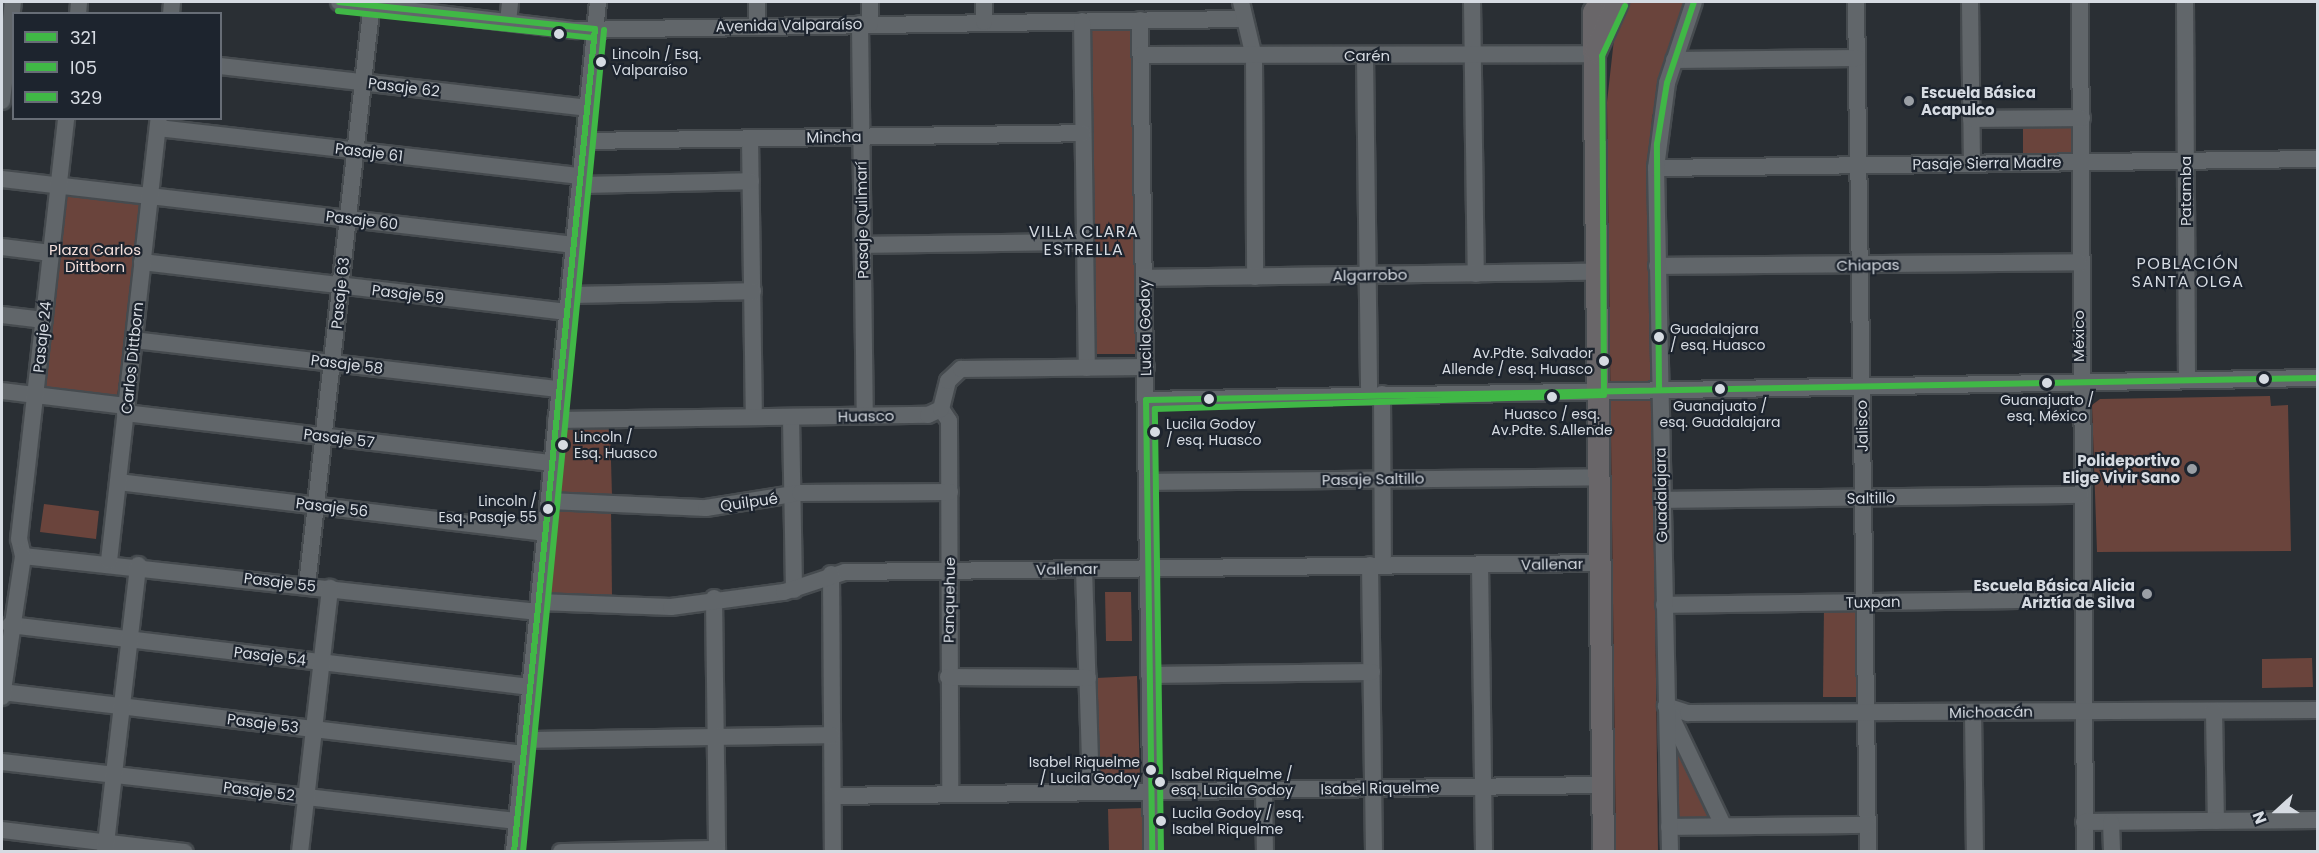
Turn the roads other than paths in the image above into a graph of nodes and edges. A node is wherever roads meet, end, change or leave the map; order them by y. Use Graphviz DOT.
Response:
graph roads {
  1 [pos="13,2"];
  2 [pos="339,2"];
  3 [pos="510,2"];
  4 [pos="598,2"];
  5 [pos="757,2"];
  6 [pos="870,2"];
  7 [pos="984,2"];
  8 [pos="1241,2"];
  9 [pos="1472,2"];
  10 [pos="1617,2"];
  11 [pos="1694,2"];
  12 [pos="1856,2"];
  13 [pos="1970,2"];
  14 [pos="2080,2"];
  15 [pos="2185,2"];
  16 [pos="372,3"];
  17 [pos="1595,5"];
  18 [pos="441,8"];
  19 [pos="1241,19"];
  20 [pos="1140,20"];
  21 [pos="1082,21"];
  22 [pos="508,22"];
  23 [pos="984,22"];
  24 [pos="865,24"];
  25 [pos="757,26"];
  26 [pos="595,28"];
  27 [pos="1593,54"];
  28 [pos="1141,55"];
  29 [pos="1473,55"];
  30 [pos="1365,56"];
  31 [pos="1254,57"];
  32 [pos="1857,58"];
  33 [pos="1674,60"];
  34 [pos="222,66"];
  35 [pos="363,82"];
  36 [pos="2,101"];
  37 [pos="587,108"];
  38 [pos="2082,118"];
  39 [pos="1971,119"];
  40 [pos="66,120"];
  41 [pos="158,123"];
  42 [pos="1083,133"];
  43 [pos="861,137"];
  44 [pos="750,138"];
  45 [pos="584,141"];
  46 [pos="356,150"];
  47 [pos="2318,159"];
  48 [pos="2186,160"];
  49 [pos="2080,162"];
  50 [pos="1972,164"];
  51 [pos="1858,165"];
  52 [pos="1656,168"];
  53 [pos="2,179"];
  54 [pos="580,181"];
  55 [pos="751,181"];
  56 [pos="59,185"];
  57 [pos="150,196"];
  58 [pos="348,219"];
  59 [pos="1085,242"];
  60 [pos="574,245"];
  61 [pos="863,245"];
  62 [pos="2,247"];
  63 [pos="51,253"];
  64 [pos="142,262"];
  65 [pos="2079,262"];
  66 [pos="1860,265"];
  67 [pos="1658,266"];
  68 [pos="1596,272"];
  69 [pos="1476,274"];
  70 [pos="1368,275"];
  71 [pos="1255,277"];
  72 [pos="1144,278"];
  73 [pos="341,286"];
  74 [pos="753,291"];
  75 [pos="569,295"];
  76 [pos="567,312"];
  77 [pos="2,315"];
  78 [pos="44,320"];
  79 [pos="134,340"];
  80 [pos="332,363"];
  81 [pos="1146,367"];
  82 [pos="1086,368"];
  83 [pos="2318,378"];
  84 [pos="2187,380"];
  85 [pos="2079,381"];
  86 [pos="1862,384"];
  87 [pos="1659,387"];
  88 [pos="1598,388"];
  89 [pos="560,389"];
  90 [pos="2,391"];
  91 [pos="1376,394"];
  92 [pos="35,395"];
  93 [pos="1146,400"];
  94 [pos="126,409"];
  95 [pos="941,409"];
  96 [pos="865,416"];
  97 [pos="754,417"];
  98 [pos="791,417"];
  99 [pos="556,420"];
  100 [pos="324,436"];
  101 [pos="552,463"];
  102 [pos="1599,477"];
  103 [pos="1382,479"];
  104 [pos="118,482"];
  105 [pos="1147,482"];
  106 [pos="950,492"];
  107 [pos="792,495"];
  108 [pos="2080,495"];
  109 [pos="1863,498"];
  110 [pos="1662,500"];
  111 [pos="549,501"];
  112 [pos="316,506"];
  113 [pos="546,533"];
  114 [pos="23,556"];
  115 [pos="108,561"];
  116 [pos="1600,563"];
  117 [pos="1480,564"];
  118 [pos="138,565"];
  119 [pos="1376,565"];
  120 [pos="1148,567"];
  121 [pos="1084,568"];
  122 [pos="950,571"];
  123 [pos="831,574"];
  124 [pos="307,585"];
  125 [pos="330,588"];
  126 [pos="794,590"];
  127 [pos="714,598"];
  128 [pos="2082,599"];
  129 [pos="1865,602"];
  130 [pos="1664,605"];
  131 [pos="538,607"];
  132 [pos="10,625"];
  133 [pos="130,639"];
  134 [pos="322,662"];
  135 [pos="1372,672"];
  136 [pos="1149,675"];
  137 [pos="948,677"];
  138 [pos="1088,678"];
  139 [pos="530,687"];
  140 [pos="2,688"];
  141 [pos="1666,705"];
  142 [pos="122,706"];
  143 [pos="2318,710"];
  144 [pos="2083,711"];
  145 [pos="2214,711"];
  146 [pos="1973,712"];
  147 [pos="1866,714"];
  148 [pos="314,729"];
  149 [pos="832,735"];
  150 [pos="716,737"];
  151 [pos="524,747"];
  152 [pos="2,762"];
  153 [pos="114,775"];
  154 [pos="1603,785"];
  155 [pos="1483,787"];
  156 [pos="1373,788"];
  157 [pos="1264,790"];
  158 [pos="1151,791"];
  159 [pos="1091,792"];
  160 [pos="950,794"];
  161 [pos="833,796"];
  162 [pos="307,797"];
  163 [pos="2318,820"];
  164 [pos="517,821"];
  165 [pos="2216,821"];
  166 [pos="2084,822"];
  167 [pos="2112,822"];
  168 [pos="1722,823"];
  169 [pos="1868,825"];
  170 [pos="1669,828"];
  171 [pos="2,830"];
  172 [pos="106,847"];
  173 [pos="717,850"];
  174 [pos="185,852"];
  175 [pos="300,852"];
  176 [pos="514,852"];
  177 [pos="561,852"];
  178 [pos="833,852"];
  179 [pos="1152,852"];
  180 [pos="1265,852"];
  181 [pos="1374,852"];
  182 [pos="1484,852"];
  183 [pos="1603,852"];
  184 [pos="1670,852"];
  185 [pos="1868,852"];
  186 [pos="1975,852"];
  187 [pos="2085,852"];
  188 [pos="2112,852"];
  1 -- 36 [label="street"];
  2 -- 16 [label="street, Avenida Valparaíso"];
  3 -- 22 [label="street"];
  4 -- 26 [label="street"];
  5 -- 25 [label="street"];
  6 -- 24 [label="street, Pasaje Quilmarí"];
  7 -- 23 [label="street"];
  8 -- 19 [label="street"];
  9 -- 29 [label="street"];
  10 -- 27 [label="main road"];
  11 -- 33 [label="street, Guadalajara"];
  12 -- 32 [label="street, Jalisco"];
  13 -- 39 [label="street"];
  14 -- 38 [label="street, México"];
  15 -- 48 [label="street, Patamba"];
  16 -- 18 [label="street, Avenida Valparaíso"];
  16 -- 35 [label="street, Pasaje 63"];
  17 -- 27 [label="main road"];
  18 -- 22 [label="street, Avenida Valparaíso"];
  19 -- 20 [label="street, Avenida Valparaíso"];
  19 -- 31 [label="street"];
  20 -- 21 [label="street, Avenida Valparaíso"];
  20 -- 28 [label="street, Lucila Godoy"];
  21 -- 23 [label="street, Avenida Valparaíso"];
  21 -- 42 [label="street"];
  22 -- 26 [label="street, Avenida Valparaíso"];
  23 -- 24 [label="street, Avenida Valparaíso"];
  24 -- 25 [label="street, Avenida Valparaíso"];
  24 -- 43 [label="street, Pasaje Quilmarí"];
  25 -- 26 [label="street, Avenida Valparaíso"];
  26 -- 37 [label="street"];
  27 -- 29 [label="street, Carén"];
  27 -- 68 [label="main road"];
  28 -- 31 [label="street, Carén"];
  28 -- 72 [label="street, Lucila Godoy"];
  29 -- 30 [label="street, Carén"];
  29 -- 69 [label="street"];
  30 -- 31 [label="street, Carén"];
  30 -- 70 [label="street"];
  31 -- 71 [label="street"];
  32 -- 33 [label="street"];
  32 -- 51 [label="street, Jalisco"];
  33 -- 52 [label="street, Guadalajara"];
  34 -- 35 [label="street, Pasaje 62"];
  35 -- 37 [label="street, Pasaje 62"];
  35 -- 46 [label="street, Pasaje 63"];
  37 -- 45 [label="street"];
  38 -- 39 [label="street"];
  38 -- 49 [label="street, México"];
  39 -- 50 [label="street"];
  40 -- 56 [label="street, Pasaje 24"];
  41 -- 46 [label="street, Pasaje 61"];
  41 -- 57 [label="street, Carlos Dittborn"];
  42 -- 43 [label="street, Mincha"];
  42 -- 59 [label="street"];
  43 -- 44 [label="street, Mincha"];
  43 -- 61 [label="street, Pasaje Quilmarí"];
  44 -- 45 [label="street, Mincha"];
  44 -- 55 [label="street"];
  45 -- 54 [label="street"];
  46 -- 54 [label="street, Pasaje 61"];
  46 -- 58 [label="street, Pasaje 63"];
  47 -- 48 [label="street, Pasaje Sierra Madre"];
  48 -- 49 [label="street, Pasaje Sierra Madre"];
  48 -- 84 [label="street, Patamba"];
  49 -- 50 [label="street, Pasaje Sierra Madre"];
  49 -- 65 [label="street, México"];
  50 -- 51 [label="street, Pasaje Sierra Madre"];
  51 -- 52 [label="street, Pasaje Sierra Madre"];
  51 -- 66 [label="street, Jalisco"];
  52 -- 67 [label="street, Guadalajara"];
  53 -- 56 [label="street, Pasaje 60"];
  54 -- 55 [label="street, Pasaje 61"];
  54 -- 60 [label="street"];
  55 -- 74 [label="street"];
  56 -- 57 [label="street, Pasaje 60"];
  56 -- 63 [label="street, Pasaje 24"];
  57 -- 58 [label="street, Pasaje 60"];
  57 -- 64 [label="street, Carlos Dittborn"];
  58 -- 60 [label="street, Pasaje 60"];
  58 -- 73 [label="street, Pasaje 63"];
  59 -- 61 [label="street"];
  59 -- 82 [label="street"];
  60 -- 75 [label="street"];
  61 -- 96 [label="street, Pasaje Quilmarí"];
  62 -- 63 [label="street"];
  63 -- 78 [label="street, Pasaje 24"];
  64 -- 73 [label="street, Pasaje 59"];
  64 -- 79 [label="street, Carlos Dittborn"];
  65 -- 66 [label="street, Chiapas"];
  65 -- 85 [label="street, México"];
  66 -- 67 [label="street, Chiapas"];
  66 -- 86 [label="street, Jalisco"];
  67 -- 87 [label="street, Guadalajara"];
  68 -- 69 [label="street, Algarrobo"];
  68 -- 88 [label="main road"];
  69 -- 70 [label="street, Algarrobo"];
  70 -- 71 [label="street, Algarrobo"];
  70 -- 91 [label="street"];
  71 -- 72 [label="street, Algarrobo"];
  72 -- 81 [label="street, Lucila Godoy"];
  73 -- 76 [label="street, Pasaje 59"];
  73 -- 80 [label="street, Pasaje 63"];
  74 -- 75 [label="street"];
  74 -- 97 [label="street"];
  75 -- 76 [label="street"];
  76 -- 89 [label="street"];
  77 -- 78 [label="street"];
  78 -- 92 [label="street, Pasaje 24"];
  79 -- 80 [label="street, Pasaje 58"];
  79 -- 94 [label="street, Carlos Dittborn"];
  80 -- 89 [label="street, Pasaje 58"];
  80 -- 100 [label="street, Pasaje 63"];
  81 -- 82 [label="street"];
  81 -- 93 [label="street, Lucila Godoy"];
  82 -- 95 [label="street"];
  83 -- 84 [label="street"];
  84 -- 85 [label="street"];
  85 -- 86 [label="street"];
  85 -- 108 [label="street, México"];
  86 -- 87 [label="street"];
  86 -- 109 [label="street, Jalisco"];
  87 -- 88 [label="street"];
  87 -- 110 [label="street, Guadalajara"];
  88 -- 91 [label="street"];
  88 -- 102 [label="main road"];
  89 -- 99 [label="street"];
  90 -- 92 [label="street, Pasaje 57"];
  91 -- 93 [label="street"];
  91 -- 103 [label="street"];
  92 -- 94 [label="street, Pasaje 57"];
  92 -- 114 [label="street, Pasaje 24"];
  93 -- 105 [label="street, Lucila Godoy"];
  94 -- 100 [label="street, Pasaje 57"];
  94 -- 104 [label="street, Carlos Dittborn"];
  95 -- 96 [label="street, Huasco"];
  95 -- 106 [label="street, Panquehue"];
  96 -- 98 [label="street, Huasco"];
  97 -- 98 [label="street, Huasco"];
  97 -- 99 [label="street, Huasco"];
  98 -- 107 [label="street"];
  99 -- 101 [label="street"];
  100 -- 101 [label="street, Pasaje 57"];
  100 -- 112 [label="street, Pasaje 63"];
  101 -- 111 [label="street"];
  102 -- 103 [label="street, Pasaje Saltillo"];
  102 -- 116 [label="main road"];
  103 -- 105 [label="street, Pasaje Saltillo"];
  103 -- 119 [label="street"];
  104 -- 112 [label="street, Pasaje 56"];
  104 -- 115 [label="street, Carlos Dittborn"];
  105 -- 120 [label="street, Lucila Godoy"];
  106 -- 107 [label="street, Quilpué"];
  106 -- 122 [label="street, Panquehue"];
  107 -- 111 [label="street, Quilpué"];
  107 -- 126 [label="street"];
  108 -- 109 [label="street, Saltillo"];
  108 -- 128 [label="street, México"];
  109 -- 110 [label="street, Saltillo"];
  109 -- 129 [label="street, Jalisco"];
  110 -- 130 [label="street, Guadalajara"];
  111 -- 113 [label="street"];
  112 -- 113 [label="street, Pasaje 56"];
  112 -- 124 [label="street, Pasaje 63"];
  113 -- 131 [label="street"];
  114 -- 115 [label="street, Pasaje 55"];
  114 -- 132 [label="street"];
  115 -- 118 [label="street, Pasaje 55"];
  116 -- 117 [label="street, Vallenar"];
  116 -- 154 [label="main road"];
  117 -- 119 [label="street, Vallenar"];
  117 -- 155 [label="street"];
  118 -- 124 [label="street, Pasaje 55"];
  118 -- 133 [label="street"];
  119 -- 120 [label="street, Vallenar"];
  119 -- 135 [label="street"];
  120 -- 121 [label="street, Vallenar"];
  120 -- 136 [label="street, Lucila Godoy"];
  121 -- 122 [label="street, Vallenar"];
  121 -- 138 [label="street"];
  122 -- 123 [label="street, Vallenar"];
  122 -- 137 [label="street, Panquehue"];
  123 -- 126 [label="street, Vallenar"];
  123 -- 149 [label="street"];
  124 -- 125 [label="street, Pasaje 55"];
  125 -- 131 [label="street, Pasaje 55"];
  125 -- 134 [label="street"];
  126 -- 127 [label="street, Vallenar"];
  127 -- 131 [label="street, Vallenar"];
  127 -- 150 [label="street"];
  128 -- 129 [label="street, Tuxpan"];
  128 -- 144 [label="street, México"];
  129 -- 130 [label="street, Tuxpan"];
  129 -- 147 [label="street, Jalisco"];
  130 -- 141 [label="street, Guadalajara"];
  131 -- 139 [label="street"];
  132 -- 133 [label="street, Pasaje 54"];
  132 -- 140 [label="street"];
  133 -- 134 [label="street, Pasaje 54"];
  133 -- 142 [label="street"];
  134 -- 139 [label="street, Pasaje 54"];
  134 -- 148 [label="street"];
  135 -- 136 [label="street"];
  135 -- 156 [label="street"];
  136 -- 158 [label="street, Lucila Godoy"];
  137 -- 138 [label="street"];
  137 -- 160 [label="street, Panquehue"];
  138 -- 159 [label="street"];
  139 -- 151 [label="street"];
  140 -- 142 [label="street, Pasaje 53"];
  141 -- 147 [label="street, Michoacán"];
  141 -- 168 [label="street, Guadalajara"];
  141 -- 170 [label="street, Guadalajara"];
  142 -- 148 [label="street, Pasaje 53"];
  142 -- 153 [label="street"];
  143 -- 145 [label="street, Michoacán"];
  144 -- 145 [label="street, Michoacán"];
  144 -- 146 [label="street, Michoacán"];
  144 -- 166 [label="street, México"];
  145 -- 165 [label="street"];
  146 -- 147 [label="street, Michoacán"];
  146 -- 186 [label="street"];
  147 -- 169 [label="street, Jalisco"];
  148 -- 151 [label="street, Pasaje 53"];
  148 -- 162 [label="street"];
  149 -- 150 [label="street, Pasaje 53"];
  149 -- 161 [label="street"];
  150 -- 151 [label="street, Pasaje 53"];
  150 -- 173 [label="street"];
  151 -- 164 [label="street"];
  152 -- 153 [label="street, Pasaje 52"];
  153 -- 162 [label="street, Pasaje 52"];
  153 -- 172 [label="street"];
  154 -- 155 [label="street, Isabel Riquelme"];
  154 -- 183 [label="main road"];
  155 -- 156 [label="street, Isabel Riquelme"];
  155 -- 182 [label="street"];
  156 -- 157 [label="street, Isabel Riquelme"];
  156 -- 181 [label="street"];
  157 -- 158 [label="street, Isabel Riquelme"];
  157 -- 180 [label="street"];
  158 -- 159 [label="street, Isabel Riquelme"];
  158 -- 179 [label="street, Lucila Godoy"];
  159 -- 160 [label="street, Isabel Riquelme"];
  160 -- 161 [label="street, Isabel Riquelme"];
  161 -- 178 [label="street"];
  162 -- 164 [label="street, Pasaje 52"];
  162 -- 175 [label="street"];
  163 -- 165 [label="street"];
  164 -- 176 [label="street"];
  165 -- 167 [label="street"];
  166 -- 167 [label="street"];
  166 -- 187 [label="street, México"];
  167 -- 188 [label="street"];
  168 -- 169 [label="street"];
  168 -- 170 [label="street"];
  169 -- 185 [label="street, Jalisco"];
  170 -- 184 [label="street, Guadalajara"];
  171 -- 172 [label="street"];
  172 -- 174 [label="street"];
  173 -- 177 [label="street"];
}
